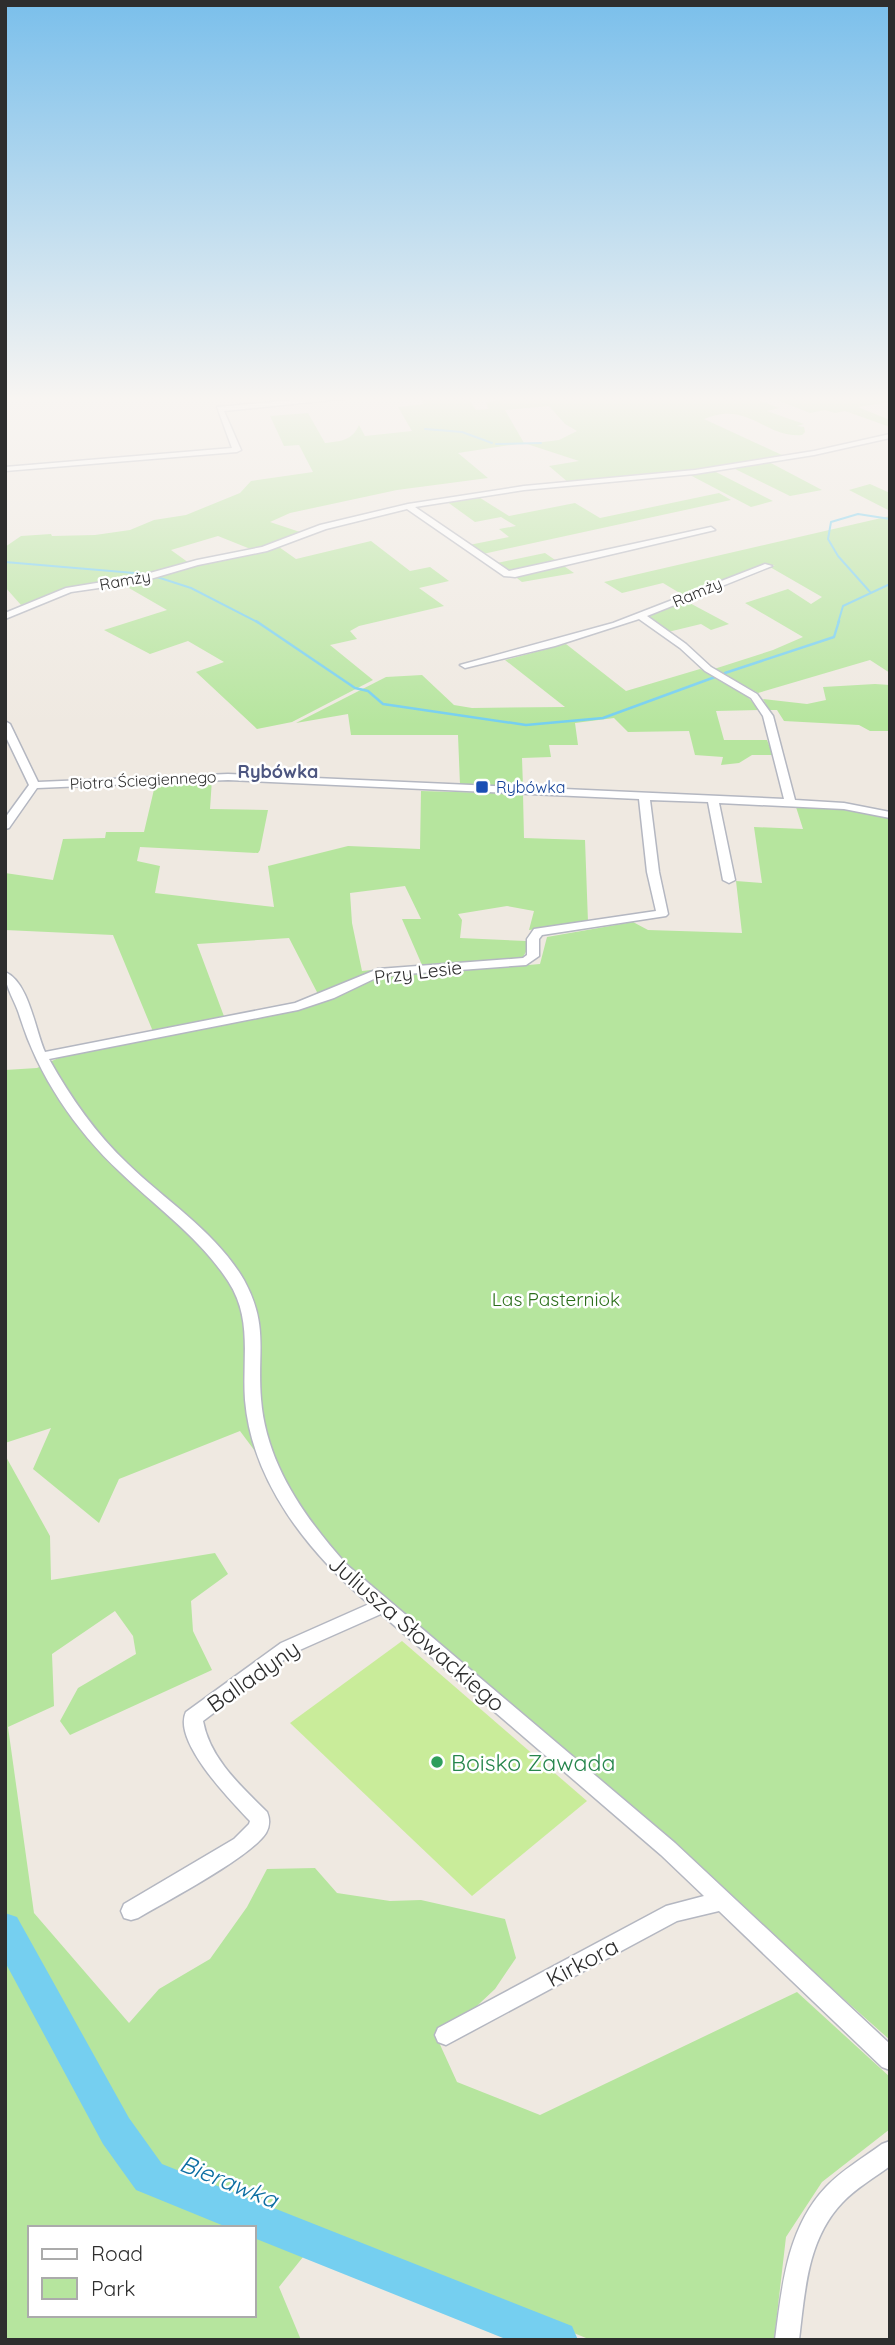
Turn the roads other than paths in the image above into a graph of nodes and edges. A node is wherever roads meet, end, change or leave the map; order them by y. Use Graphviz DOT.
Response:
graph roads {
  1 [pos="412,505"];
  2 [pos="408,506"];
  3 [pos="711,530"];
  4 [pos="768,566"];
  5 [pos="5,616"];
  6 [pos="640,616"];
  7 [pos="466,665"];
  8 [pos="5,724"];
  9 [pos="34,785"];
  10 [pos="644,797"];
  11 [pos="713,800"];
  12 [pos="790,803"];
  13 [pos="890,815"];
  14 [pos="5,826"];
  15 [pos="729,880"];
  16 [pos="5,976"];
  17 [pos="42,1056"];
  18 [pos="384,1605"];
  19 [pos="722,1901"];
  20 [pos="131,1911"];
  21 [pos="446,2035"];
  22 [pos="890,2059"];
  23 [pos="890,2152"];
  24 [pos="787,2340"];
  1 -- 2 [label="street, Ramży"];
  2 -- 3 [label="street"];
  2 -- 5 [label="street, Ramży"];
  4 -- 6 [label="street, Ramży"];
  6 -- 7 [label="street, Ramży"];
  6 -- 12 [label="street"];
  8 -- 9 [label="street"];
  9 -- 10 [label="street, Piotra Ściegiennego"];
  9 -- 14 [label="street"];
  10 -- 11 [label="street, Piotra Ściegiennego"];
  10 -- 17 [label="street, Przy Lesie"];
  11 -- 12 [label="street, Piotra Ściegiennego"];
  11 -- 15 [label="street"];
  12 -- 13 [label="street, Piotra Ściegiennego"];
  16 -- 17 [label="street, Juliusza Słowackiego"];
  17 -- 18 [label="street, Juliusza Słowackiego"];
  18 -- 19 [label="street, Juliusza Słowackiego"];
  18 -- 20 [label="street, Balladyny"];
  19 -- 21 [label="street, Kirkora"];
  19 -- 22 [label="street, Juliusza Słowackiego"];
  23 -- 24 [label="street"];
}
